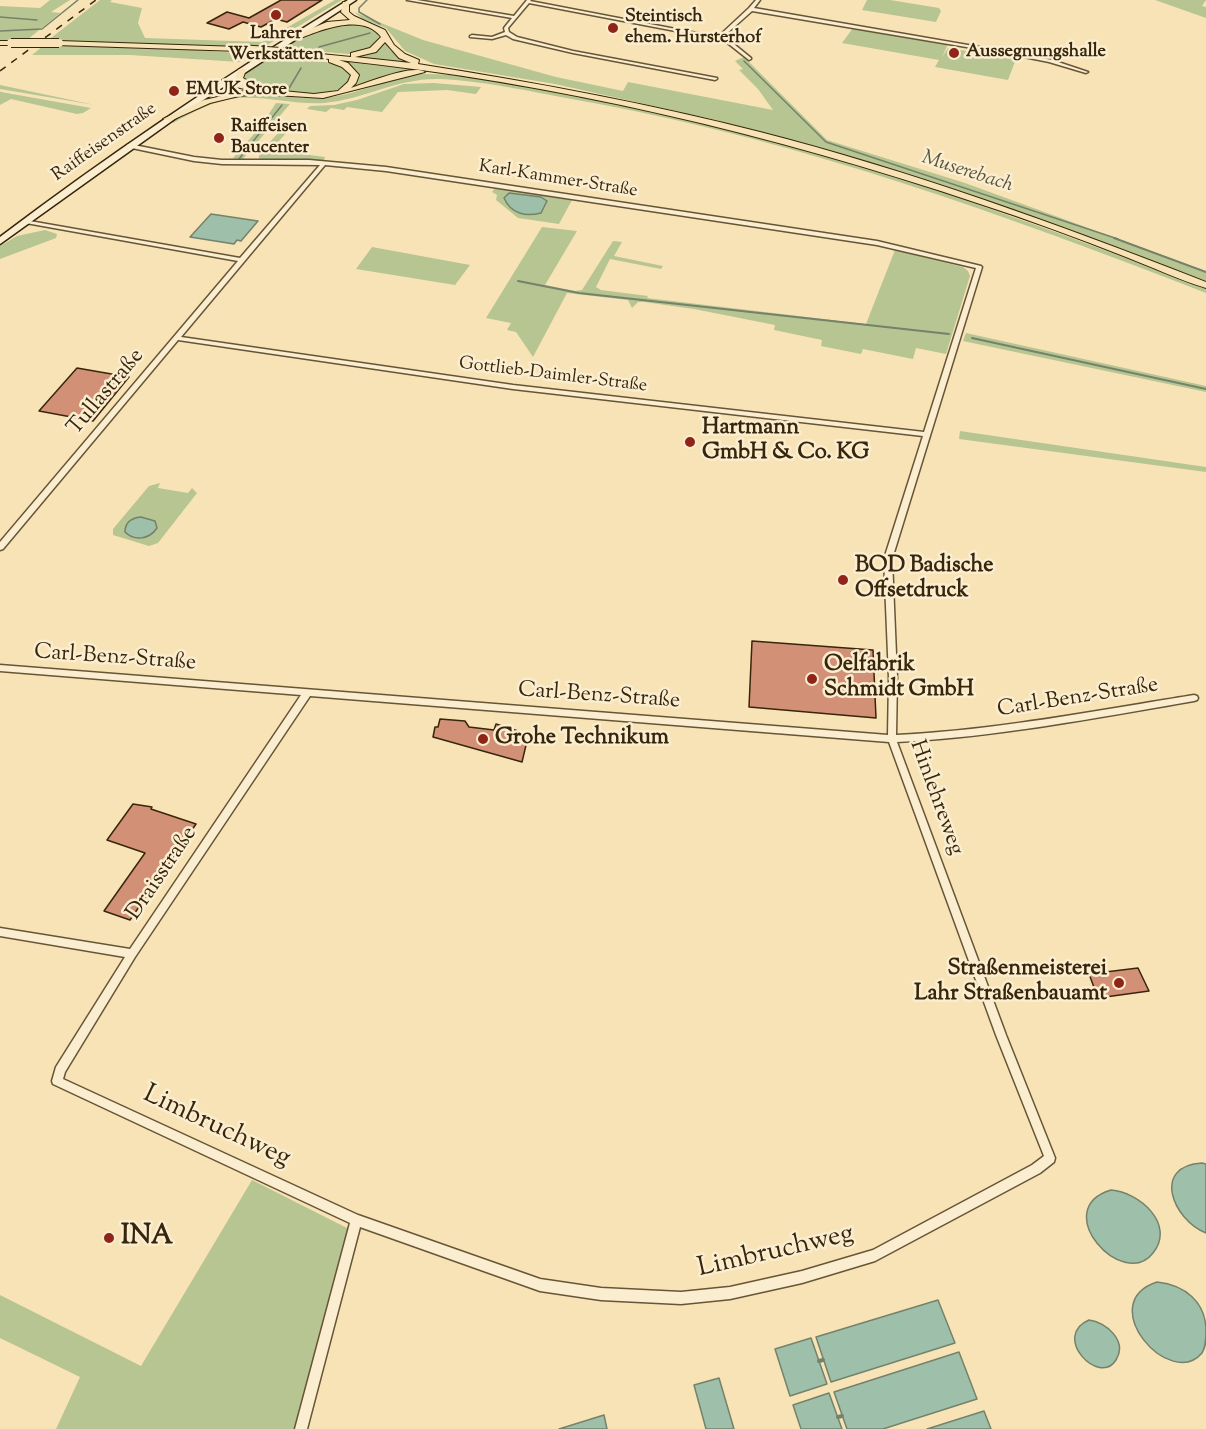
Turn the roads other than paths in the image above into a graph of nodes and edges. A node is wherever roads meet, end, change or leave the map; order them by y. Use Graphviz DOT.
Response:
graph roads {
  1 [pos="410,0"];
  2 [pos="758,0"];
  3 [pos="528,1"];
  4 [pos="350,2"];
  5 [pos="752,9"];
  6 [pos="329,15"];
  7 [pos="513,17"];
  8 [pos="350,20"];
  9 [pos="507,33"];
  10 [pos="472,36"];
  11 [pos="721,36"];
  12 [pos="385,38"];
  13 [pos="290,39"];
  14 [pos="0,43"];
  15 [pos="319,55"];
  16 [pos="749,59"];
  17 [pos="242,70"];
  18 [pos="447,70"];
  19 [pos="1086,72"];
  20 [pos="715,79"];
  21 [pos="222,82"];
  22 [pos="250,90"];
  23 [pos="336,93"];
  24 [pos="167,119"];
  25 [pos="129,146"];
  26 [pos="324,163"];
  27 [pos="26,221"];
  28 [pos="0,241"];
  29 [pos="240,260"];
  30 [pos="979,267"];
  31 [pos="1206,285"];
  32 [pos="176,338"];
  33 [pos="927,434"];
  34 [pos="0,547"];
  35 [pos="0,668"];
  36 [pos="308,692"];
  37 [pos="1194,698"];
  38 [pos="892,739"];
  39 [pos="0,932"];
  40 [pos="132,954"];
  41 [pos="57,1081"];
  42 [pos="1050,1158"];
  43 [pos="356,1220"];
  44 [pos="301,1429"];
  1 -- 7 [label="street"];
  2 -- 5 [label="street"];
  3 -- 7 [label="street"];
  3 -- 11 [label="street"];
  4 -- 6 [label="street, Raiffeisenstraße"];
  4 -- 8 [label="main road"];
  5 -- 11 [label="street"];
  5 -- 19 [label="street"];
  6 -- 8 [label="main road"];
  6 -- 13 [label="street, Raiffeisenstraße"];
  7 -- 9 [label="street"];
  8 -- 12 [label="main road"];
  8 -- 13 [label="main road"];
  9 -- 10 [label="street"];
  9 -- 20 [label="street"];
  11 -- 16 [label="street"];
  12 -- 15 [label="main road"];
  12 -- 18 [label="main road"];
  13 -- 17 [label="street, Raiffeisenstraße"];
  14 -- 15 [label="main road, bridge"];
  15 -- 18 [label="main road"];
  15 -- 23 [label="main road"];
  17 -- 21 [label="street, Raiffeisenstraße"];
  17 -- 22 [label="main road"];
  18 -- 23 [label="main road"];
  18 -- 31 [label="main road"];
  21 -- 22 [label="main road"];
  21 -- 24 [label="street, Raiffeisenstraße"];
  22 -- 23 [label="main road"];
  22 -- 24 [label="main road"];
  24 -- 25 [label="street, Raiffeisenstraße"];
  25 -- 26 [label="street, Karl-Kammer-Straße"];
  25 -- 27 [label="street, Raiffeisenstraße"];
  26 -- 29 [label="street, Tullastraße"];
  26 -- 30 [label="street, Karl-Kammer-Straße"];
  27 -- 28 [label="street, Raiffeisenstraße"];
  27 -- 29 [label="street"];
  29 -- 32 [label="street, Tullastraße"];
  30 -- 33 [label="street, Hinlehreweg"];
  32 -- 33 [label="street, Gottlieb-Daimler-Straße"];
  32 -- 34 [label="street, Tullastraße"];
  33 -- 38 [label="street, Hinlehreweg"];
  35 -- 36 [label="street, Carl-Benz-Straße"];
  36 -- 38 [label="street, Carl-Benz-Straße"];
  36 -- 40 [label="street, Draisstraße"];
  37 -- 38 [label="street, Carl-Benz-Straße"];
  38 -- 42 [label="street, Hinlehreweg"];
  39 -- 40 [label="street"];
  40 -- 41 [label="street, Draisstraße"];
  41 -- 43 [label="street, Limbruchweg"];
  42 -- 43 [label="street, Limbruchweg"];
  43 -- 44 [label="street"];
}
